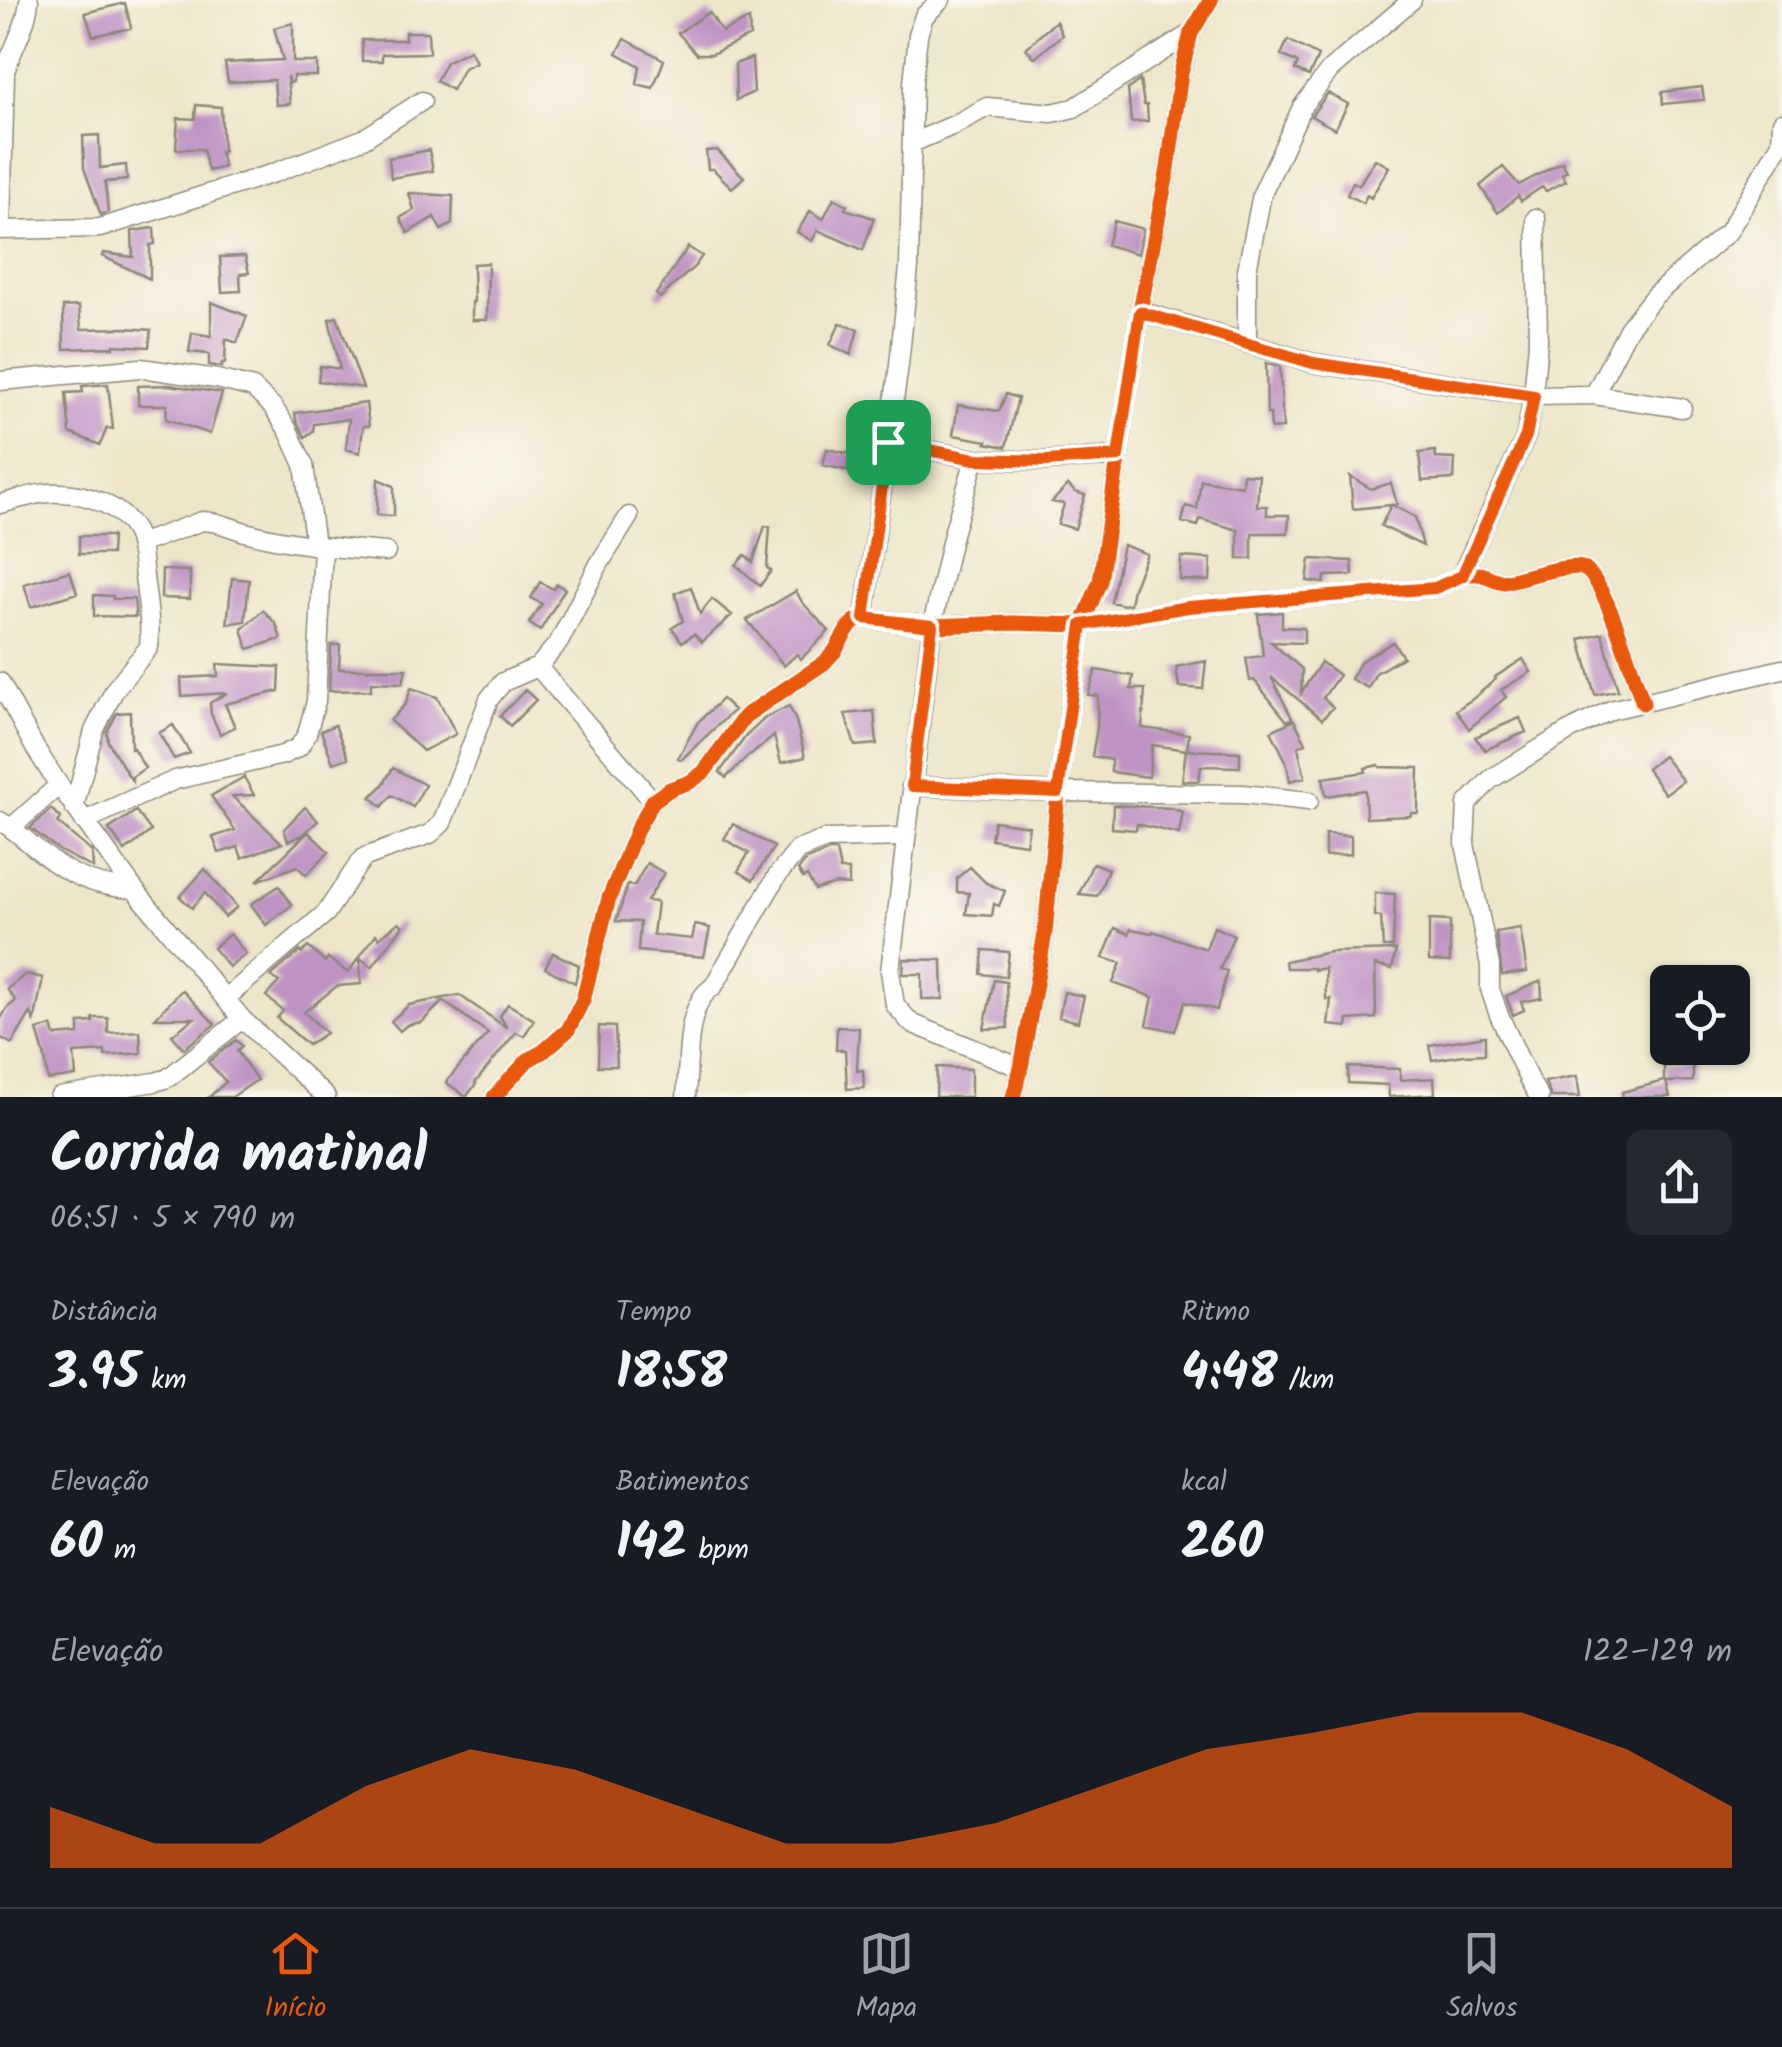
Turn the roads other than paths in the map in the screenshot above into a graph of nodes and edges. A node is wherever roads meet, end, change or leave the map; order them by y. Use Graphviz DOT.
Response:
graph roads {
  1 [pos="30,0"];
  2 [pos="1211,0"];
  3 [pos="1412,0"];
  4 [pos="937,1"];
  5 [pos="1192,32"];
  6 [pos="422,101"];
  7 [pos="1782,122"];
  8 [pos="912,143"];
  9 [pos="1536,218"];
  10 [pos="0,230"];
  11 [pos="1140,312"];
  12 [pos="1247,342"];
  13 [pos="0,381"];
  14 [pos="1594,395"];
  15 [pos="1534,396"];
  16 [pos="1682,408"];
  17 [pos="888,442"];
  18 [pos="1118,456"];
  19 [pos="975,459"];
  20 [pos="0,504"];
  21 [pos="629,516"];
  22 [pos="140,544"];
  23 [pos="319,546"];
  24 [pos="386,552"];
  25 [pos="1462,576"];
  26 [pos="864,618"];
  27 [pos="1082,625"];
  28 [pos="932,626"];
  29 [pos="538,666"];
  30 [pos="1782,668"];
  31 [pos="2,692"];
  32 [pos="1643,703"];
  33 [pos="59,785"];
  34 [pos="912,786"];
  35 [pos="1058,792"];
  36 [pos="653,801"];
  37 [pos="1309,801"];
  38 [pos="79,814"];
  39 [pos="5,824"];
  40 [pos="905,836"];
  41 [pos="134,889"];
  42 [pos="225,999"];
  43 [pos="242,1019"];
  44 [pos="1021,1068"];
  45 [pos="59,1097"];
  46 [pos="326,1097"];
  47 [pos="494,1097"];
  48 [pos="686,1097"];
  49 [pos="1013,1097"];
  50 [pos="1539,1097"];
  1 -- 10 [label="street"];
  2 -- 5 [label="street"];
  3 -- 12 [label="street"];
  4 -- 8 [label="street"];
  5 -- 8 [label="street"];
  5 -- 11 [label="street"];
  6 -- 10 [label="street"];
  7 -- 14 [label="street"];
  8 -- 17 [label="street"];
  9 -- 15 [label="street"];
  11 -- 12 [label="street"];
  11 -- 18 [label="street"];
  12 -- 15 [label="street"];
  13 -- 23 [label="street"];
  14 -- 15 [label="street"];
  14 -- 16 [label="street"];
  15 -- 25 [label="street"];
  17 -- 19 [label="street"];
  17 -- 26 [label="street"];
  18 -- 19 [label="street"];
  18 -- 27 [label="street"];
  19 -- 28 [label="street"];
  20 -- 22 [label="street"];
  21 -- 29 [label="street"];
  22 -- 23 [label="street"];
  22 -- 38 [label="street"];
  23 -- 24 [label="street"];
  23 -- 38 [label="street"];
  25 -- 27 [label="street"];
  25 -- 32 [label="street"];
  26 -- 28 [label="street"];
  26 -- 36 [label="street"];
  27 -- 28 [label="street"];
  27 -- 35 [label="street"];
  28 -- 34 [label="street"];
  29 -- 36 [label="street"];
  29 -- 42 [label="street"];
  30 -- 32 [label="street"];
  31 -- 33 [label="street"];
  32 -- 50 [label="street"];
  33 -- 38 [label="street"];
  33 -- 39 [label="street"];
  34 -- 35 [label="street"];
  34 -- 40 [label="street"];
  35 -- 37 [label="street"];
  35 -- 44 [label="street"];
  36 -- 47 [label="street"];
  38 -- 41 [label="street"];
  39 -- 41 [label="street"];
  40 -- 44 [label="street"];
  40 -- 48 [label="street"];
  41 -- 42 [label="street"];
  42 -- 43 [label="street"];
  43 -- 45 [label="street"];
  43 -- 46 [label="street"];
  44 -- 49 [label="street"];
}
